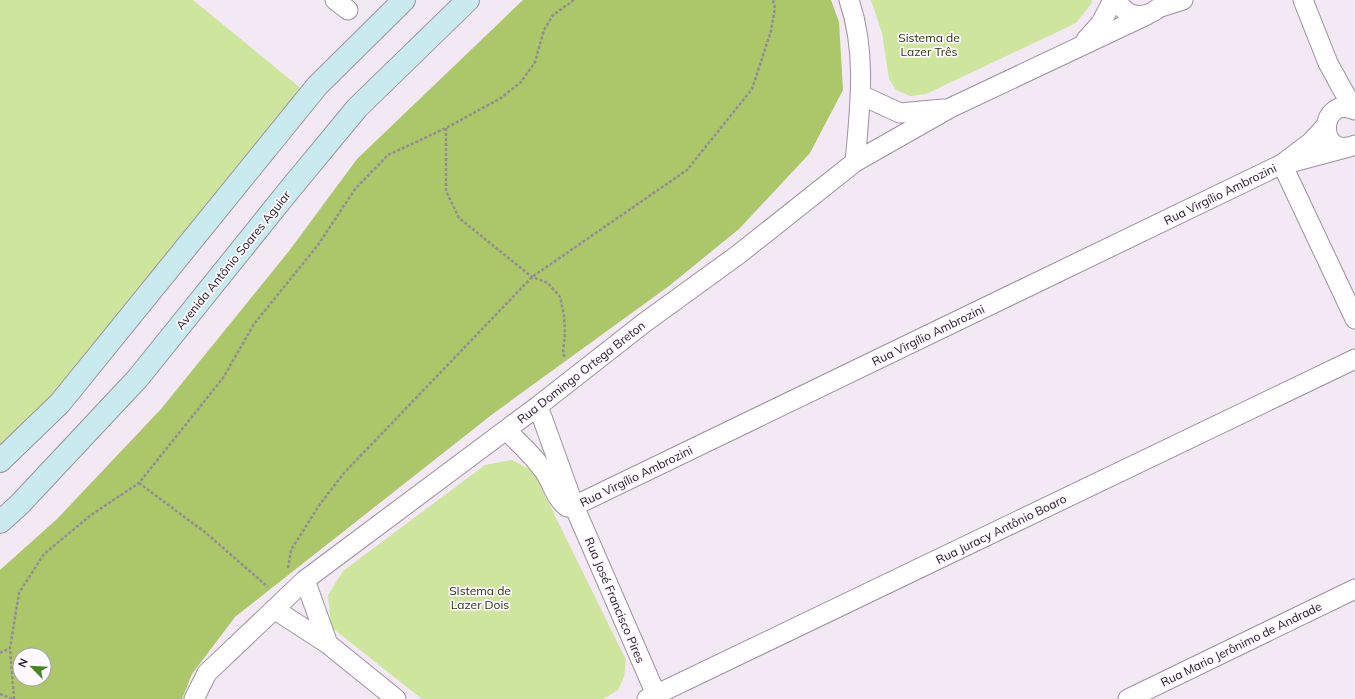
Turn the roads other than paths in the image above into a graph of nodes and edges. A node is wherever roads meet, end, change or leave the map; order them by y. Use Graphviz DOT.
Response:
graph roads {
  1 [pos="404,0"];
  2 [pos="468,0"];
  3 [pos="849,0"];
  4 [pos="1113,0"];
  5 [pos="1117,0"];
  6 [pos="1183,0"];
  7 [pos="1303,0"];
  8 [pos="1158,7"];
  9 [pos="1074,49"];
  10 [pos="1328,63"];
  11 [pos="861,95"];
  12 [pos="950,108"];
  13 [pos="1355,110"];
  14 [pos="1327,123"];
  15 [pos="1353,146"];
  16 [pos="855,162"];
  17 [pos="1282,164"];
  18 [pos="1355,319"];
  19 [pos="1355,359"];
  20 [pos="538,406"];
  21 [pos="506,430"];
  22 [pos="0,461"];
  23 [pos="574,506"];
  24 [pos="0,522"];
  25 [pos="305,580"];
  26 [pos="1355,589"];
  27 [pos="279,604"];
  28 [pos="328,644"];
  29 [pos="654,698"];
  30 [pos="194,699"];
  31 [pos="396,699"];
  32 [pos="1128,699"];
  1 -- 22 [label="main road"];
  2 -- 24 [label="main road, Avenida Antônio Soares Aguiar"];
  3 -- 11 [label="street"];
  4 -- 9 [label="street"];
  5 -- 8 [label="street"];
  6 -- 8 [label="street"];
  7 -- 10 [label="street"];
  8 -- 9 [label="street"];
  9 -- 12 [label="street, Rua Domingo Ortega Breton"];
  10 -- 13 [label="street"];
  10 -- 14 [label="street"];
  11 -- 12 [label="street"];
  11 -- 16 [label="street"];
  12 -- 16 [label="street, Rua Domingo Ortega Breton"];
  13 -- 14 [label="street, Rua Virgílio Ambrozini"];
  14 -- 15 [label="street"];
  14 -- 17 [label="street, Rua Virgílio Ambrozini"];
  15 -- 17 [label="street, Rua Virgílio Ambrozini"];
  16 -- 20 [label="street, Rua Domingo Ortega Breton"];
  17 -- 18 [label="street"];
  17 -- 23 [label="street, Rua Virgílio Ambrozini"];
  19 -- 29 [label="street, Rua Juracy Antônio Boaro"];
  20 -- 21 [label="street, Rua Domingo Ortega Breton"];
  20 -- 23 [label="street, Rua José Francisco Pires"];
  21 -- 23 [label="street"];
  21 -- 25 [label="street, Rua Domingo Ortega Breton"];
  23 -- 29 [label="street, Rua José Francisco Pires"];
  25 -- 27 [label="street, Rua Domingo Ortega Breton"];
  25 -- 28 [label="street"];
  26 -- 32 [label="street, Rua Mario Jerônimo de Andrade"];
  27 -- 28 [label="street"];
  27 -- 30 [label="street, Rua Domingo Ortega Breton"];
  28 -- 31 [label="street"];
}
